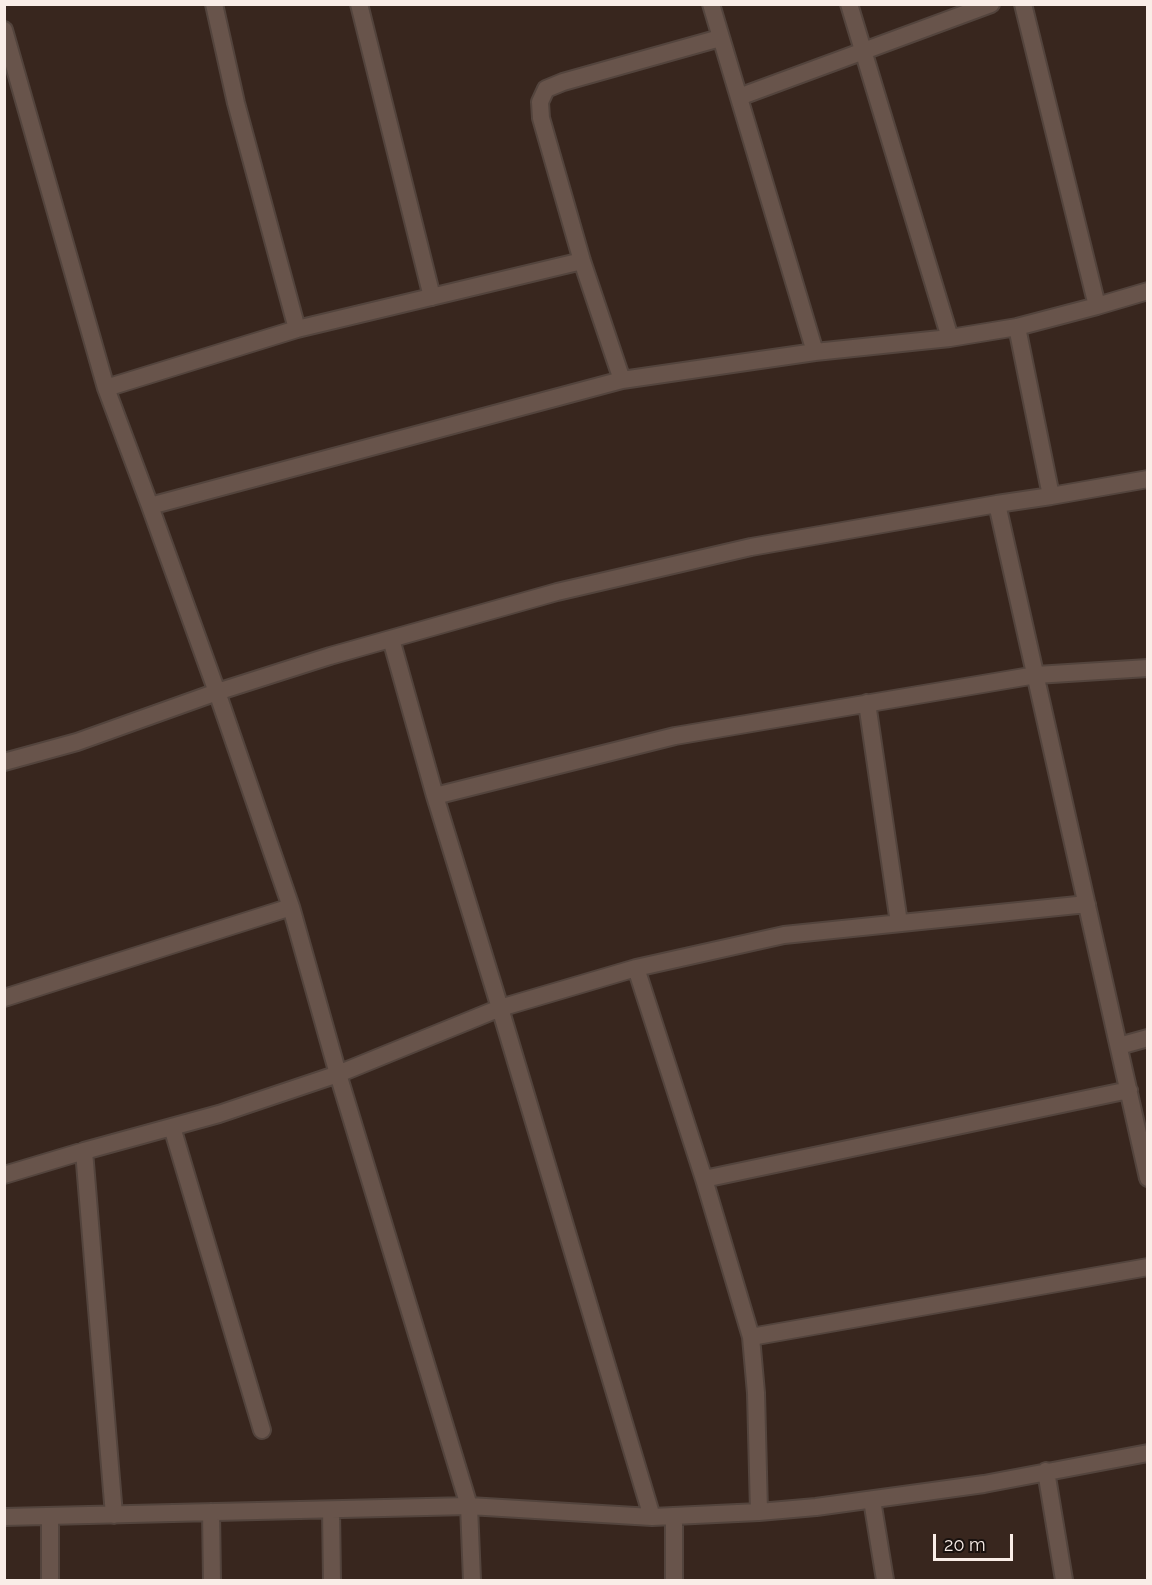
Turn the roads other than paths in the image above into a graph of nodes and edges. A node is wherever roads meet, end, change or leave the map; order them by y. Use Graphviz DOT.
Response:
graph roads {
  1 [pos="214,4"];
  2 [pos="359,4"];
  3 [pos="711,4"];
  4 [pos="849,4"];
  5 [pos="991,4"];
  6 [pos="1023,4"];
  7 [pos="4,30"];
  8 [pos="720,38"];
  9 [pos="862,51"];
  10 [pos="739,97"];
  11 [pos="582,261"];
  12 [pos="1148,291"];
  13 [pos="432,297"];
  14 [pos="1097,306"];
  15 [pos="1017,327"];
  16 [pos="297,329"];
  17 [pos="950,338"];
  18 [pos="815,352"];
  19 [pos="622,380"];
  20 [pos="106,388"];
  21 [pos="1148,479"];
  22 [pos="1051,496"];
  23 [pos="997,504"];
  24 [pos="150,506"];
  25 [pos="391,639"];
  26 [pos="1148,668"];
  27 [pos="1036,675"];
  28 [pos="217,692"];
  29 [pos="867,703"];
  30 [pos="4,762"];
  31 [pos="435,796"];
  32 [pos="1087,904"];
  33 [pos="291,908"];
  34 [pos="899,923"];
  35 [pos="636,968"];
  36 [pos="4,998"];
  37 [pos="500,1008"];
  38 [pos="1148,1038"];
  39 [pos="1119,1046"];
  40 [pos="338,1074"];
  41 [pos="1129,1090"];
  42 [pos="172,1127"];
  43 [pos="84,1151"];
  44 [pos="4,1175"];
  45 [pos="1147,1176"];
  46 [pos="704,1179"];
  47 [pos="1148,1267"];
  48 [pos="751,1337"];
  49 [pos="262,1431"];
  50 [pos="1148,1453"];
  51 [pos="1046,1471"];
  52 [pos="872,1500"];
  53 [pos="469,1506"];
  54 [pos="331,1510"];
  55 [pos="211,1512"];
  56 [pos="759,1512"];
  57 [pos="114,1515"];
  58 [pos="50,1516"];
  59 [pos="674,1516"];
  60 [pos="4,1517"];
  61 [pos="652,1517"];
  62 [pos="50,1581"];
  63 [pos="212,1581"];
  64 [pos="332,1581"];
  65 [pos="472,1581"];
  66 [pos="674,1581"];
  67 [pos="885,1581"];
  68 [pos="1064,1581"];
  1 -- 16 [label="street"];
  2 -- 13 [label="street"];
  3 -- 8 [label="street"];
  4 -- 9 [label="street"];
  5 -- 9 [label="street"];
  6 -- 14 [label="street"];
  7 -- 20 [label="street"];
  8 -- 10 [label="street"];
  8 -- 11 [label="street"];
  9 -- 10 [label="street"];
  9 -- 17 [label="street"];
  10 -- 18 [label="street"];
  11 -- 13 [label="street"];
  11 -- 19 [label="street"];
  12 -- 14 [label="street"];
  13 -- 16 [label="street"];
  14 -- 15 [label="street"];
  15 -- 17 [label="street"];
  15 -- 22 [label="street"];
  16 -- 20 [label="street"];
  17 -- 18 [label="street"];
  18 -- 19 [label="street"];
  19 -- 24 [label="street"];
  20 -- 24 [label="street"];
  21 -- 22 [label="street"];
  22 -- 23 [label="street"];
  23 -- 25 [label="street"];
  23 -- 27 [label="street"];
  24 -- 28 [label="street"];
  25 -- 28 [label="street"];
  25 -- 31 [label="street"];
  26 -- 27 [label="street"];
  27 -- 29 [label="street"];
  27 -- 32 [label="street"];
  28 -- 30 [label="street"];
  28 -- 33 [label="street"];
  29 -- 31 [label="street"];
  29 -- 34 [label="street"];
  31 -- 37 [label="street"];
  32 -- 34 [label="street"];
  32 -- 39 [label="street"];
  33 -- 36 [label="street"];
  33 -- 40 [label="street"];
  34 -- 35 [label="street"];
  35 -- 37 [label="street"];
  35 -- 46 [label="street"];
  37 -- 40 [label="street"];
  37 -- 61 [label="street"];
  38 -- 39 [label="street"];
  39 -- 41 [label="street"];
  40 -- 42 [label="street"];
  40 -- 53 [label="street"];
  41 -- 45 [label="street"];
  41 -- 46 [label="street"];
  42 -- 43 [label="street"];
  42 -- 49 [label="street"];
  43 -- 44 [label="street"];
  43 -- 57 [label="street"];
  46 -- 48 [label="street"];
  47 -- 48 [label="street"];
  48 -- 56 [label="street"];
  50 -- 51 [label="street"];
  51 -- 52 [label="street"];
  51 -- 68 [label="street"];
  52 -- 56 [label="street"];
  52 -- 67 [label="street"];
  53 -- 54 [label="street"];
  53 -- 61 [label="street"];
  53 -- 65 [label="street"];
  54 -- 55 [label="street"];
  54 -- 64 [label="street"];
  55 -- 57 [label="street"];
  55 -- 63 [label="street"];
  56 -- 59 [label="street"];
  57 -- 58 [label="street"];
  58 -- 60 [label="street"];
  58 -- 62 [label="street"];
  59 -- 61 [label="street"];
  59 -- 66 [label="street"];
}
